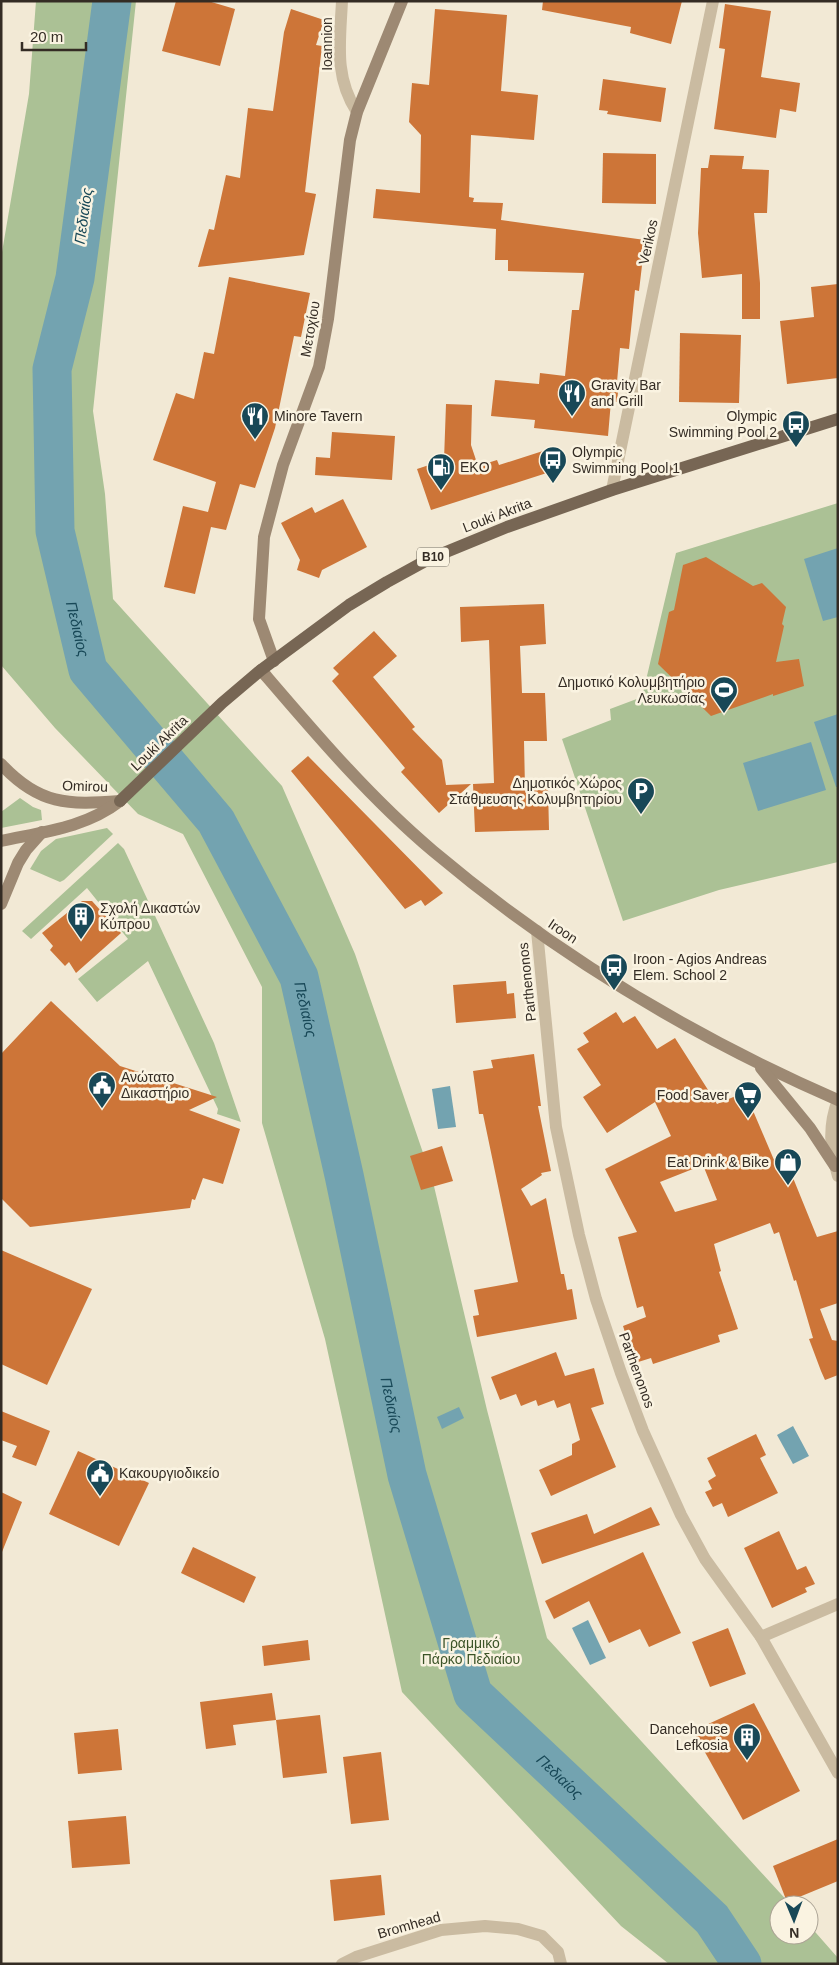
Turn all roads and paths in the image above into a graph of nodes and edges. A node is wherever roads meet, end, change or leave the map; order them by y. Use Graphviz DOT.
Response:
graph roads {
  1 [pos="342,1"];
  2 [pos="402,1"];
  3 [pos="713,1"];
  4 [pos="357,112"];
  5 [pos="838,418"];
  6 [pos="612,490"];
  7 [pos="274,661"];
  8 [pos="261,670"];
  9 [pos="1,764"];
  10 [pos="121,800"];
  11 [pos="42,832"];
  12 [pos="1,841"];
  13 [pos="1,904"];
  14 [pos="537,931"];
  15 [pos="758,1064"];
  16 [pos="838,1100"];
  17 [pos="838,1150"];
  18 [pos="836,1171"];
  19 [pos="838,1604"];
  20 [pos="761,1637"];
  21 [pos="838,1773"];
  22 [pos="342,1964"];
  23 [pos="561,1964"];
  1 -- 4 [label="street, Ioannion"];
  2 -- 4 [label="main road, Μετοχίου"];
  3 -- 6 [label="street, Verikos"];
  4 -- 7 [label="main road, Μετοχίου"];
  5 -- 6 [label="main road, Louki Akrita / B10"];
  6 -- 7 [label="main road, Louki Akrita / B10"];
  7 -- 8 [label="main road, Louki Akrita / B10"];
  8 -- 10 [label="main road, Louki Akrita / B10"];
  8 -- 14 [label="main road, Iroon"];
  9 -- 10 [label="main road, Omirou"];
  10 -- 11 [label="main road"];
  11 -- 12 [label="main road"];
  11 -- 13 [label="main road"];
  14 -- 15 [label="main road, Iroon"];
  14 -- 20 [label="street, Parthenonos"];
  15 -- 16 [label="main road, Iroon"];
  15 -- 18 [label="main road"];
  16 -- 18 [label="street, Iroon"];
  17 -- 18 [label="main road"];
  19 -- 20 [label="street"];
  20 -- 21 [label="street, Parthenonos"];
  22 -- 23 [label="street, Bromhead"];
}
